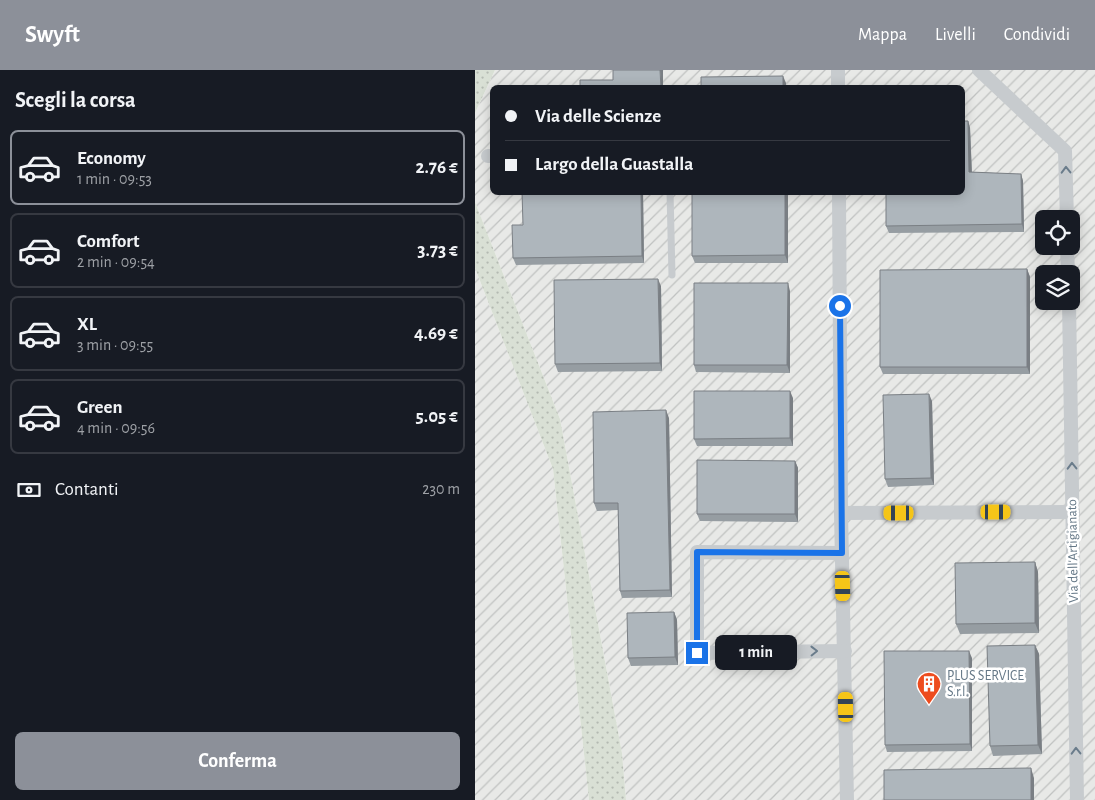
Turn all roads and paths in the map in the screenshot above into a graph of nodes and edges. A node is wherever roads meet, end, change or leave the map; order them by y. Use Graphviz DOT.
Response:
graph roads {
  1 [pos="838,70"];
  2 [pos="979,70"];
  3 [pos="838,85"];
  4 [pos="670,195"];
  5 [pos="839,195"];
  6 [pos="1067,210"];
  7 [pos="672,275"];
  8 [pos="1069,310"];
  9 [pos="1073,512"];
  10 [pos="841,513"];
  11 [pos="842,553"];
  12 [pos="845,651"];
  13 [pos="847,800"];
  14 [pos="1077,800"];
  1 -- 3 [label="street"];
  6 -- 2 [label="street, one-way"];
  4 -- 7 [label="lane"];
  5 -- 10 [label="street"];
  9 -- 8 [label="street, Via dell'Artigianato, one-way"];
  9 -- 10 [label="street"];
  14 -- 9 [label="street, Via dell'Artigianato, one-way"];
  10 -- 11 [label="street"];
  11 -- 12 [label="street"];
  11 -- 12 [label="street, one-way"];
  12 -- 13 [label="street"];
}
